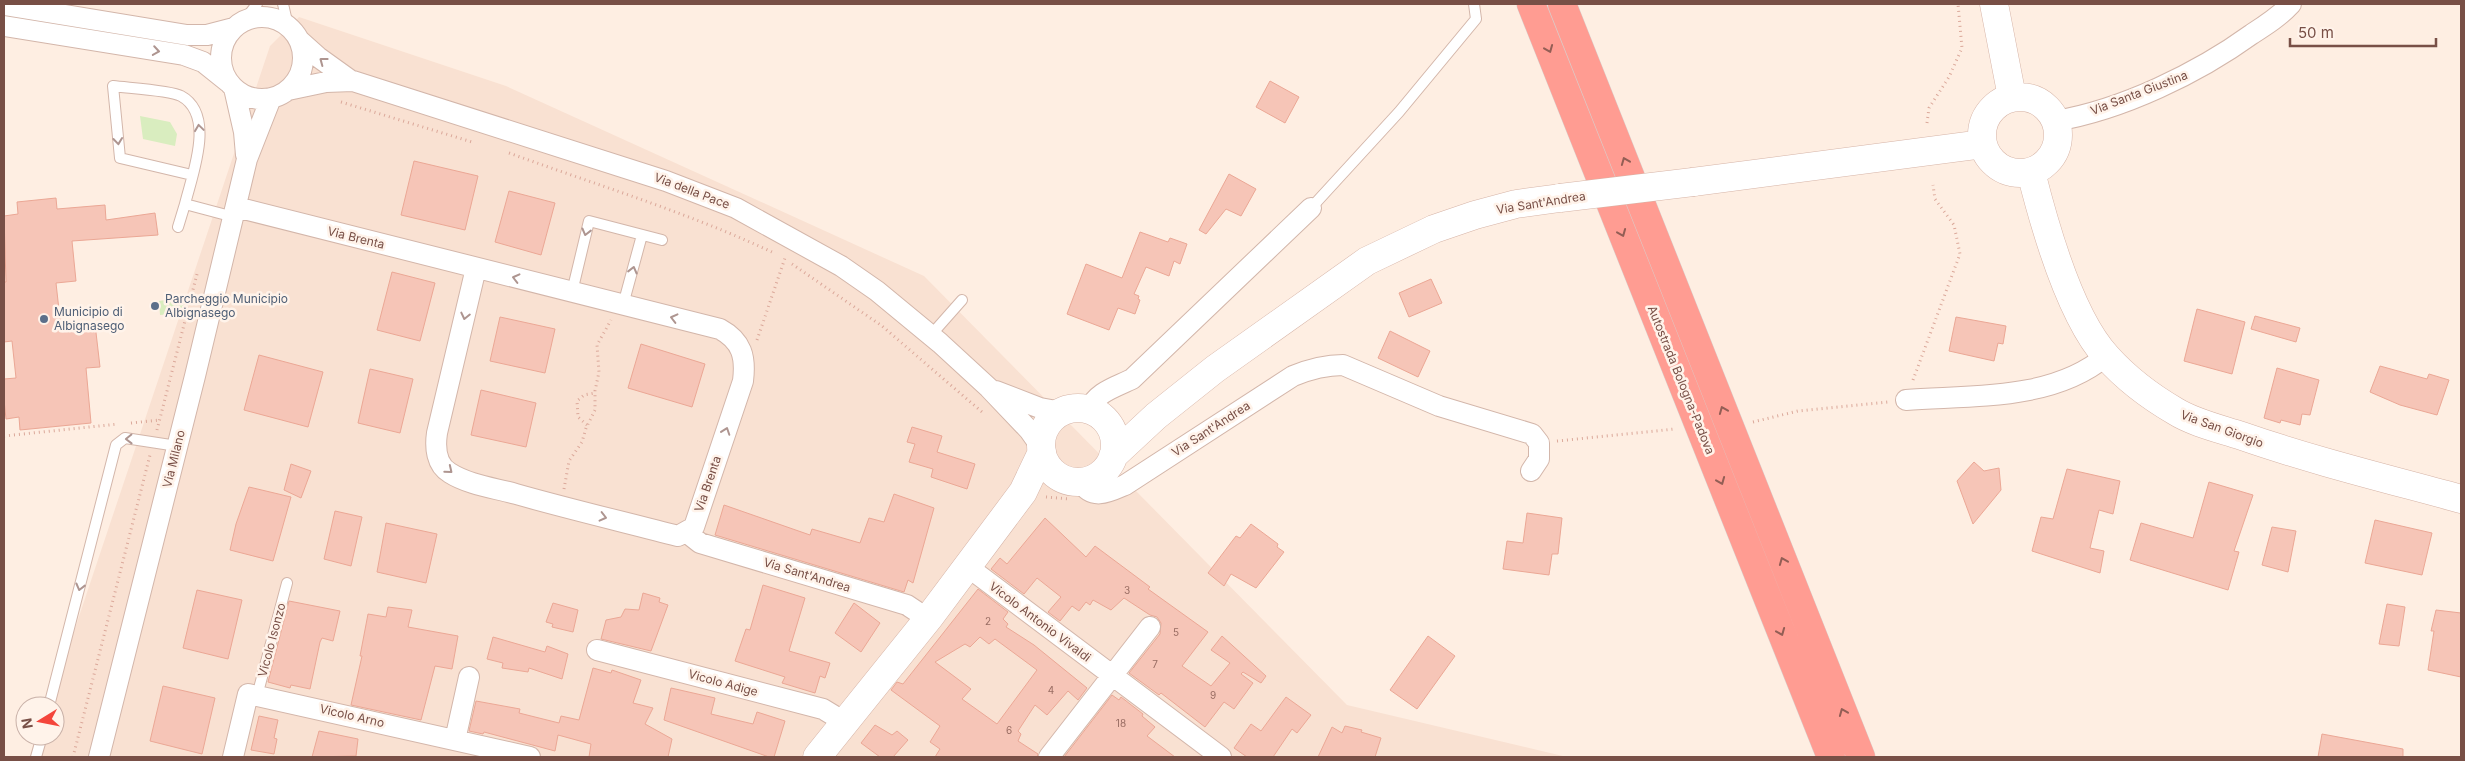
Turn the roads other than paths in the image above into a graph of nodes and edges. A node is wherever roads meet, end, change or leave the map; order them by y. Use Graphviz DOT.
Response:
graph roads {
  1 [pos="257,4"];
  2 [pos="282,4"];
  3 [pos="1474,4"];
  4 [pos="1531,4"];
  5 [pos="1562,4"];
  6 [pos="1994,4"];
  7 [pos="2291,4"];
  8 [pos="4,6"];
  9 [pos="58,9"];
  10 [pos="4,16"];
  11 [pos="239,24"];
  12 [pos="4,26"];
  13 [pos="293,33"];
  14 [pos="128,46"];
  15 [pos="350,80"];
  16 [pos="231,85"];
  17 [pos="280,94"];
  18 [pos="2012,97"];
  19 [pos="2055,121"];
  20 [pos="1983,144"];
  21 [pos="247,159"];
  22 [pos="2032,172"];
  23 [pos="192,175"];
  24 [pos="184,204"];
  25 [pos="1311,208"];
  26 [pos="235,212"];
  27 [pos="178,227"];
  28 [pos="642,235"];
  29 [pos="662,240"];
  30 [pos="476,268"];
  31 [pos="572,292"];
  32 [pos="962,300"];
  33 [pos="620,304"];
  34 [pos="931,335"];
  35 [pos="2106,356"];
  36 [pos="989,388"];
  37 [pos="1906,400"];
  38 [pos="1062,412"];
  39 [pos="1097,416"];
  40 [pos="1156,416"];
  41 [pos="177,446"];
  42 [pos="1042,449"];
  43 [pos="1113,456"];
  44 [pos="1531,471"];
  45 [pos="1072,481"];
  46 [pos="1023,492"];
  47 [pos="2461,499"];
  48 [pos="686,532"];
  49 [pos="968,567"];
  50 [pos="288,583"];
  51 [pos="928,619"];
  52 [pos="1150,627"];
  53 [pos="597,650"];
  54 [pos="1112,676"];
  55 [pos="469,677"];
  56 [pos="253,695"];
  57 [pos="53,696"];
  58 [pos="846,723"];
  59 [pos="455,740"];
  60 [pos="99,757"];
  61 [pos="233,757"];
  62 [pos="530,757"];
  63 [pos="817,757"];
  64 [pos="1049,757"];
  65 [pos="1221,757"];
  66 [pos="1831,757"];
  67 [pos="1862,757"];
  1 -- 11 [label="lane"];
  2 -- 13 [label="lane"];
  3 -- 25 [label="lane"];
  4 -- 66 [label="highway, Autostrada Bologna-Padova, one-way"];
  67 -- 5 [label="highway, one-way"];
  6 -- 18 [label="street"];
  7 -- 19 [label="street, Via Santa Giustina"];
  8 -- 9 [label="street"];
  9 -- 10 [label="street"];
  9 -- 11 [label="street"];
  9 -- 14 [label="street"];
  11 -- 13 [label="street"];
  11 -- 16 [label="street"];
  12 -- 14 [label="street"];
  15 -- 13 [label="street, Via della Pace, one-way"];
  13 -- 17 [label="street"];
  14 -- 16 [label="street, one-way"];
  15 -- 17 [label="street, Via della Pace"];
  15 -- 34 [label="street, Via della Pace"];
  16 -- 17 [label="street"];
  16 -- 21 [label="street, Via Milano"];
  17 -- 21 [label="street, Via Milano"];
  18 -- 19 [label="street"];
  18 -- 20 [label="street"];
  19 -- 22 [label="street"];
  20 -- 22 [label="street"];
  20 -- 40 [label="street, Via Sant'Andrea, bridge"];
  21 -- 26 [label="street, Via Milano"];
  22 -- 35 [label="street, Via San Giorgio"];
  23 -- 23 [label="lane, one-way"];
  23 -- 24 [label="lane"];
  24 -- 26 [label="lane"];
  24 -- 27 [label="lane"];
  25 -- 39 [label="street"];
  26 -- 30 [label="street, Via Brenta"];
  26 -- 41 [label="street, Via Milano"];
  28 -- 29 [label="lane"];
  28 -- 31 [label="lane, one-way"];
  33 -- 28 [label="lane, one-way"];
  31 -- 30 [label="street, Via Brenta, one-way"];
  30 -- 48 [label="street, one-way"];
  31 -- 33 [label="street, Via Brenta"];
  32 -- 34 [label="lane"];
  48 -- 33 [label="street, Via Brenta, one-way"];
  34 -- 36 [label="street, Via della Pace"];
  35 -- 37 [label="street"];
  35 -- 47 [label="street, Via San Giorgio"];
  36 -- 38 [label="street, Via della Pace"];
  36 -- 42 [label="street, Via della Pace"];
  38 -- 39 [label="street"];
  38 -- 42 [label="street"];
  39 -- 40 [label="street, Via Sant'Andrea"];
  39 -- 43 [label="street"];
  40 -- 43 [label="street, Via Sant'Andrea"];
  41 -- 57 [label="lane, one-way"];
  41 -- 60 [label="street, Via Milano"];
  42 -- 45 [label="street"];
  42 -- 46 [label="street"];
  43 -- 45 [label="street"];
  44 -- 45 [label="street, Via Sant'Andrea"];
  45 -- 46 [label="street"];
  46 -- 49 [label="street"];
  48 -- 51 [label="street, Via Sant'Andrea"];
  49 -- 51 [label="street"];
  49 -- 54 [label="street, Vicolo Antonio Vivaldi"];
  50 -- 56 [label="lane, Vicolo Isonzo"];
  51 -- 58 [label="street"];
  52 -- 54 [label="street"];
  53 -- 58 [label="street, Vicolo Adige"];
  54 -- 64 [label="street"];
  54 -- 65 [label="street, Vicolo Antonio Vivaldi"];
  55 -- 59 [label="street"];
  56 -- 59 [label="street, Vicolo Arno"];
  56 -- 61 [label="street, Vicolo Isonzo"];
  58 -- 63 [label="street"];
  59 -- 62 [label="street, Vicolo Arno"];
}
